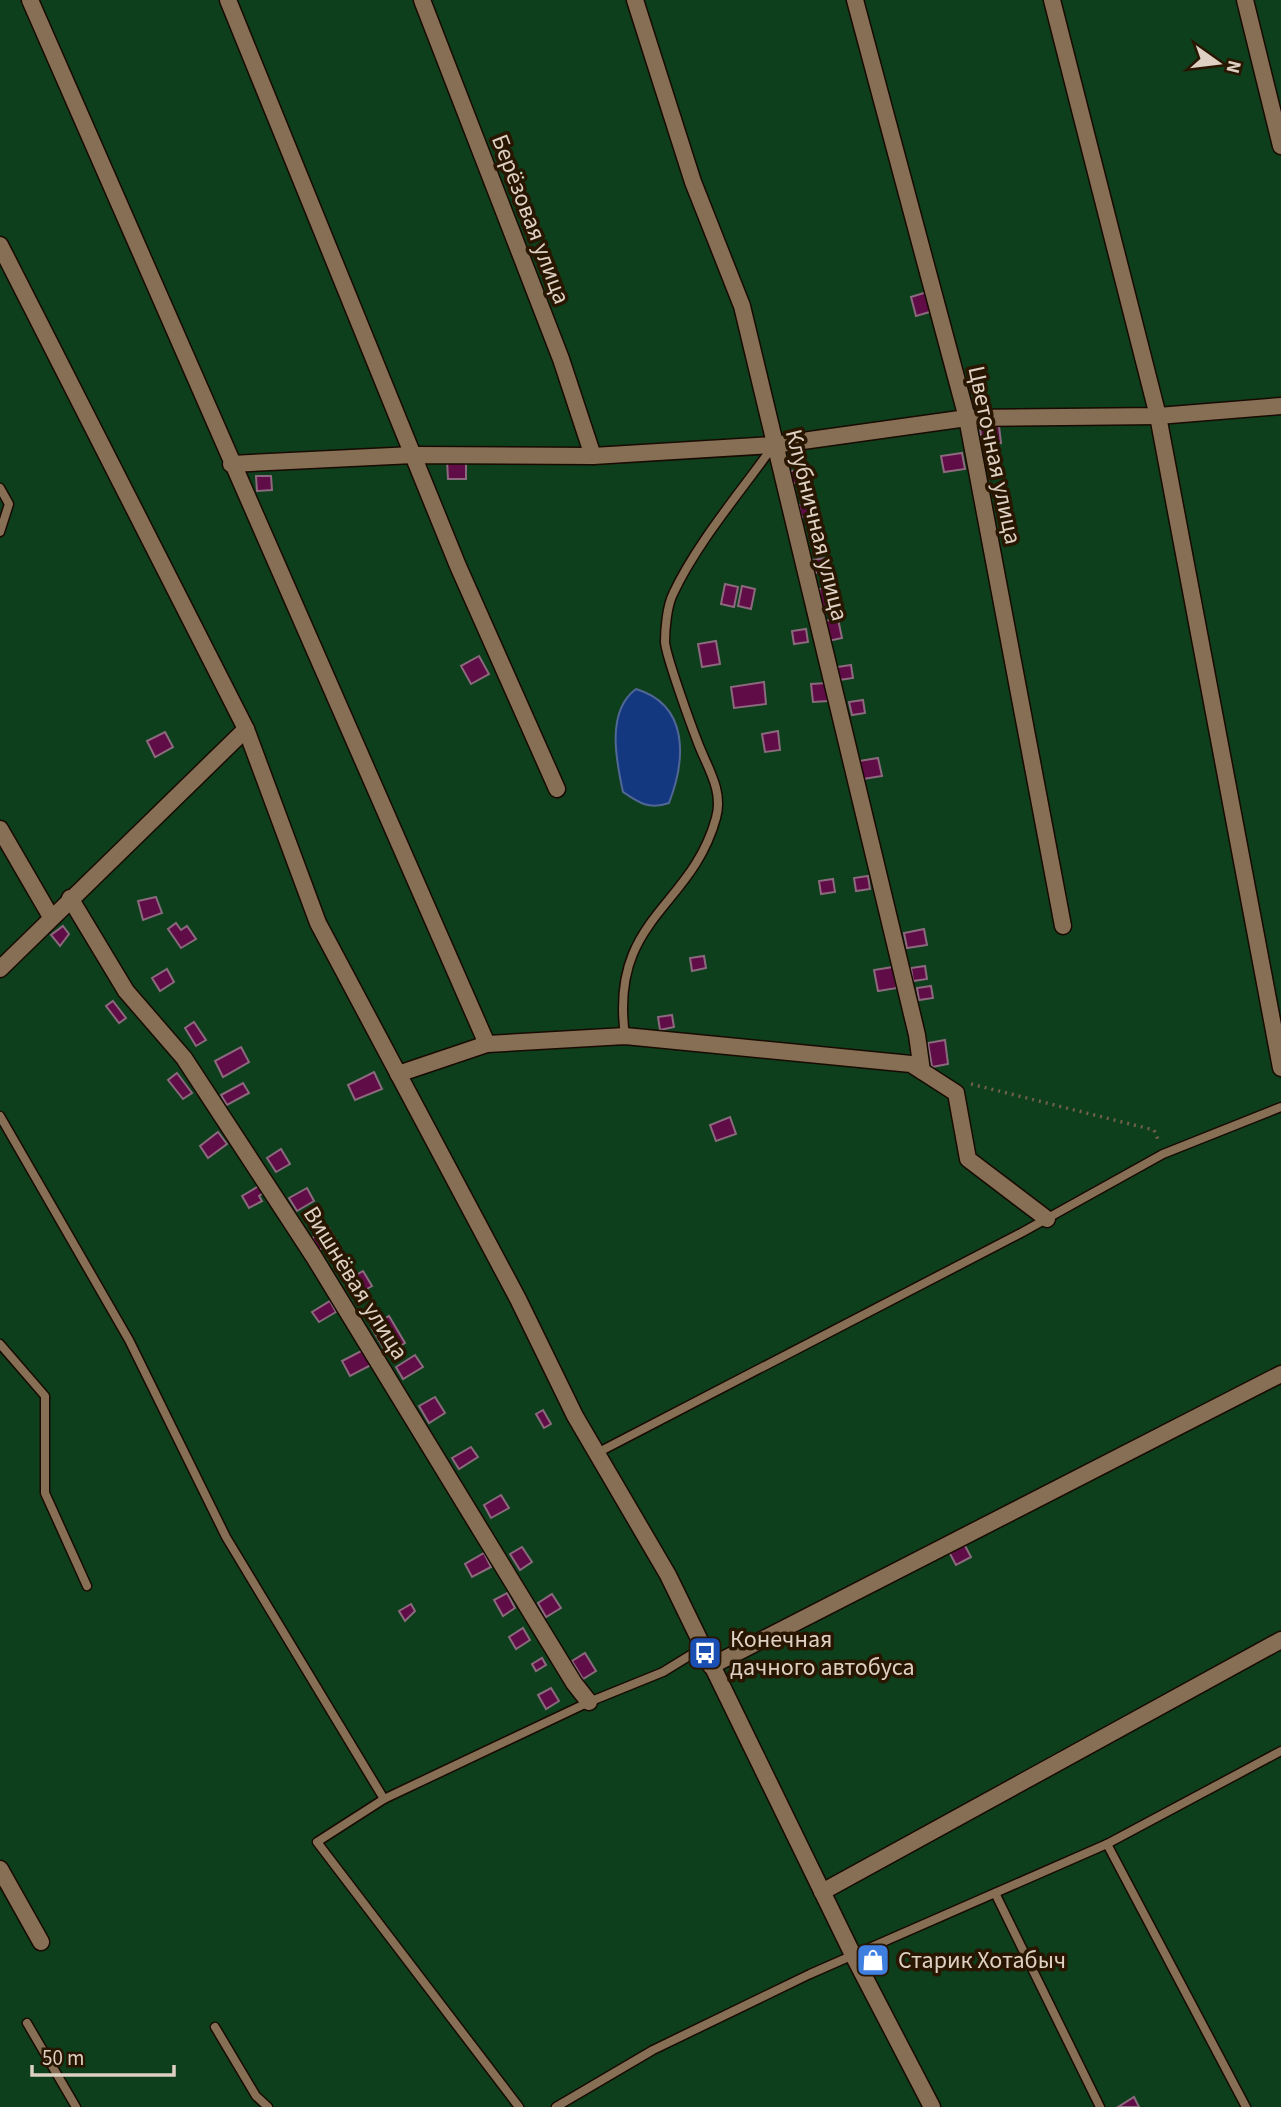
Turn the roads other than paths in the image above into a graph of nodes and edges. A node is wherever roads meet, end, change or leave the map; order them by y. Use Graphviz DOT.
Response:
graph roads {
  1 [pos="30,0"];
  2 [pos="228,0"];
  3 [pos="422,0"];
  4 [pos="635,0"];
  5 [pos="855,0"];
  6 [pos="1052,0"];
  7 [pos="1245,0"];
  8 [pos="1281,146"];
  9 [pos="0,245"];
  10 [pos="1281,406"];
  11 [pos="1158,416"];
  12 [pos="967,418"];
  13 [pos="774,445"];
  14 [pos="413,455"];
  15 [pos="593,456"];
  16 [pos="231,464"];
  17 [pos="0,488"];
  18 [pos="0,532"];
  19 [pos="246,729"];
  20 [pos="557,789"];
  21 [pos="0,829"];
  22 [pos="70,898"];
  23 [pos="51,918"];
  24 [pos="1063,926"];
  25 [pos="0,969"];
  26 [pos="625,1036"];
  27 [pos="487,1044"];
  28 [pos="1281,1068"];
  29 [pos="922,1071"];
  30 [pos="398,1074"];
  31 [pos="1281,1107"];
  32 [pos="0,1116"];
  33 [pos="1047,1219"];
  34 [pos="0,1344"];
  35 [pos="1281,1374"];
  36 [pos="596,1453"];
  37 [pos="88,1586"];
  38 [pos="1281,1640"];
  39 [pos="702,1648"];
  40 [pos="711,1666"];
  41 [pos="589,1702"];
  42 [pos="1281,1751"];
  43 [pos="384,1799"];
  44 [pos="1107,1844"];
  45 [pos="0,1869"];
  46 [pos="822,1892"];
  47 [pos="995,1893"];
  48 [pos="41,1942"];
  49 [pos="853,1955"];
  50 [pos="27,2023"];
  51 [pos="215,2027"];
  52 [pos="76,2107"];
  53 [pos="268,2107"];
  54 [pos="519,2107"];
  55 [pos="556,2107"];
  56 [pos="932,2107"];
  57 [pos="1100,2107"];
  58 [pos="1246,2107"];
  1 -- 16 [label="street"];
  2 -- 14 [label="street"];
  3 -- 15 [label="street, Берёзовая улица"];
  4 -- 13 [label="street, Клубничная улица"];
  5 -- 12 [label="street, Цветочная улица"];
  6 -- 11 [label="street"];
  7 -- 8 [label="street"];
  9 -- 19 [label="street"];
  10 -- 11 [label="street"];
  11 -- 12 [label="street"];
  11 -- 28 [label="street"];
  12 -- 13 [label="street"];
  12 -- 24 [label="street, Цветочная улица"];
  13 -- 15 [label="street"];
  13 -- 26 [label="lane"];
  13 -- 29 [label="street, Клубничная улица"];
  14 -- 15 [label="street"];
  14 -- 16 [label="street"];
  14 -- 20 [label="street"];
  16 -- 27 [label="street"];
  17 -- 18 [label="lane"];
  19 -- 22 [label="street"];
  19 -- 30 [label="street"];
  21 -- 23 [label="street"];
  22 -- 23 [label="street"];
  22 -- 41 [label="street, Вишнёвая улица"];
  23 -- 25 [label="street"];
  26 -- 27 [label="street"];
  26 -- 29 [label="street"];
  27 -- 30 [label="street"];
  29 -- 33 [label="street"];
  30 -- 36 [label="street"];
  31 -- 33 [label="lane"];
  32 -- 43 [label="lane"];
  33 -- 36 [label="lane"];
  34 -- 37 [label="lane"];
  35 -- 40 [label="street"];
  36 -- 39 [label="street"];
  38 -- 46 [label="street"];
  39 -- 40 [label="street"];
  39 -- 41 [label="lane"];
  40 -- 46 [label="street"];
  41 -- 43 [label="lane"];
  42 -- 44 [label="lane"];
  43 -- 54 [label="lane"];
  44 -- 47 [label="lane"];
  44 -- 58 [label="lane"];
  45 -- 48 [label="street"];
  46 -- 49 [label="street"];
  47 -- 49 [label="lane"];
  47 -- 57 [label="lane"];
  49 -- 55 [label="lane"];
  49 -- 56 [label="street"];
  50 -- 52 [label="lane"];
  51 -- 53 [label="lane"];
}
